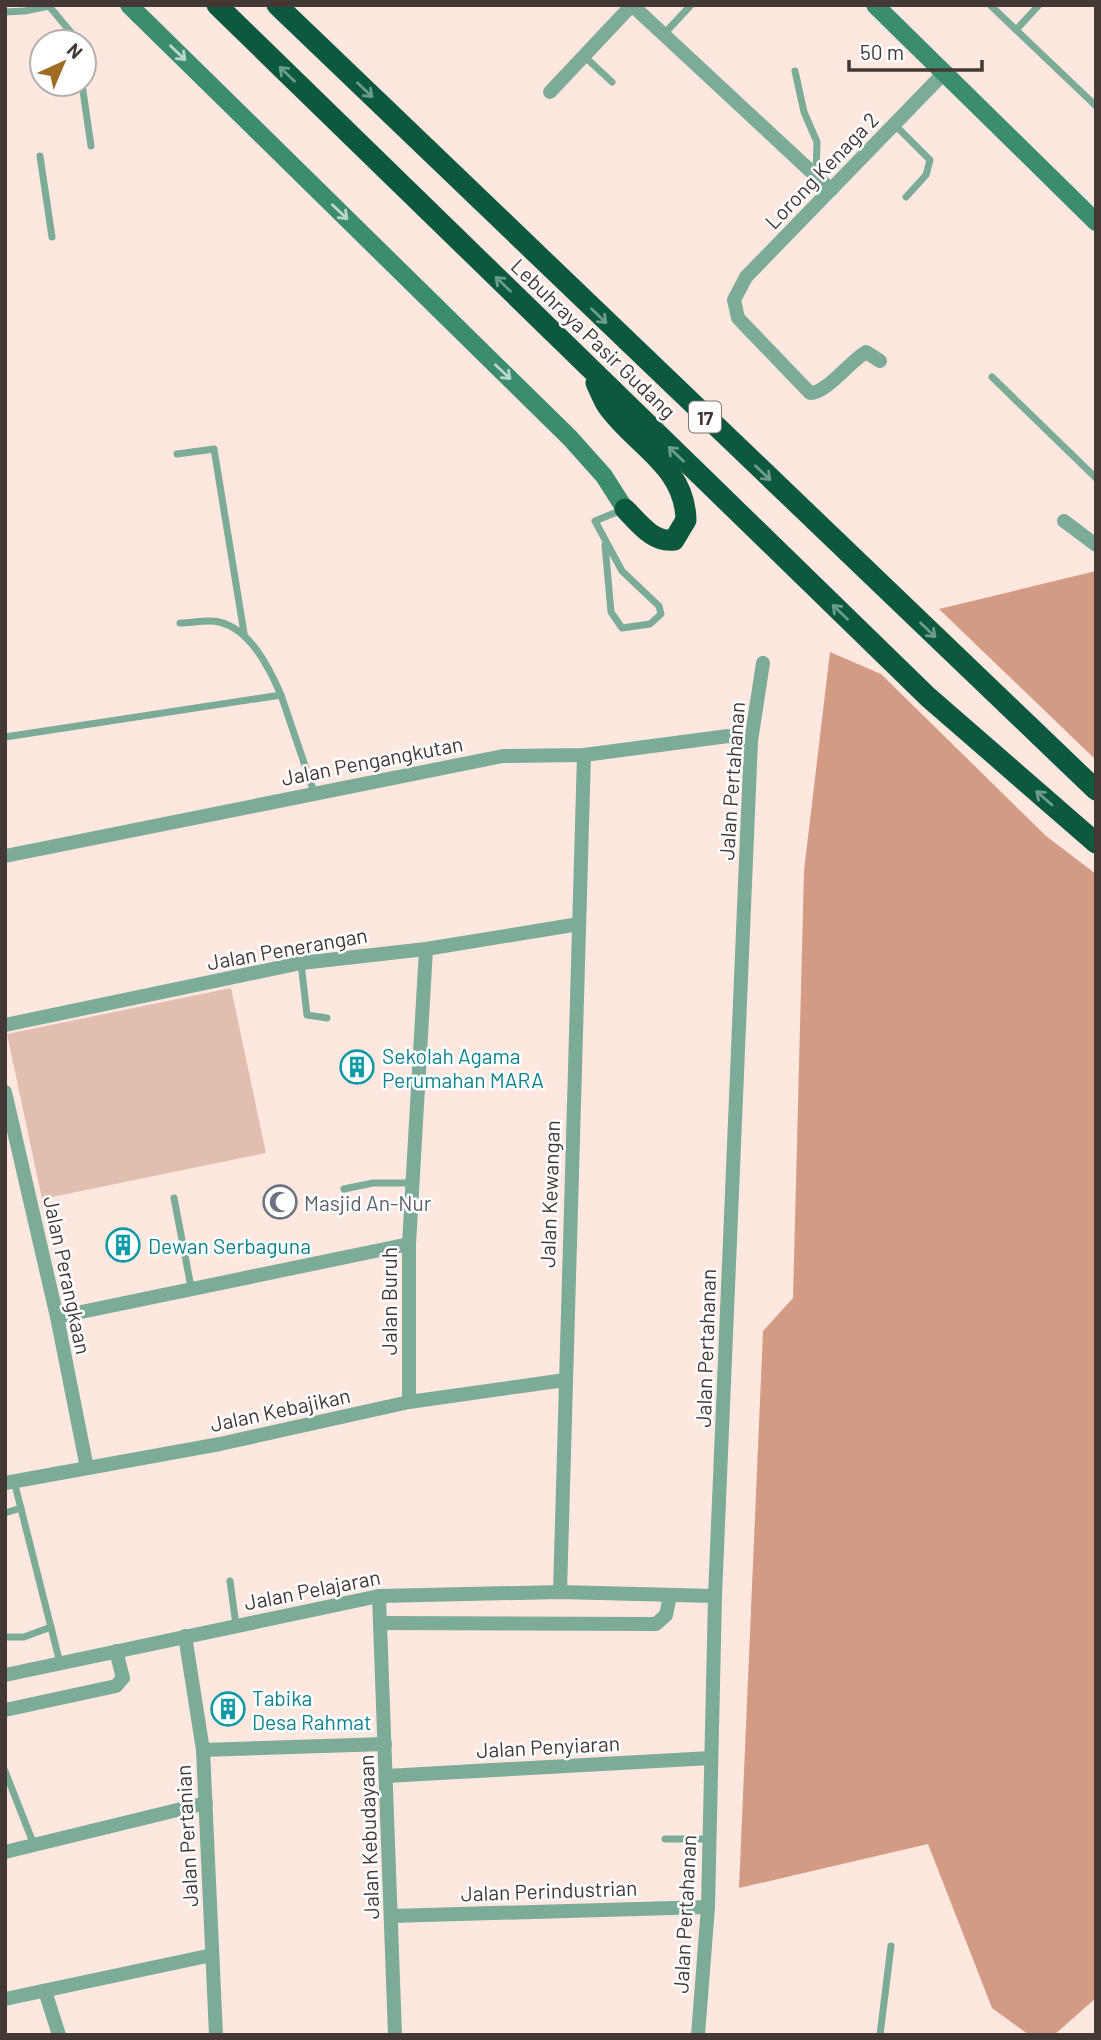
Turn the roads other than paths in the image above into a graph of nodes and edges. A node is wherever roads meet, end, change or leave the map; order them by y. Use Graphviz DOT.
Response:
graph roads {
  1 [pos="129,5"];
  2 [pos="217,5"];
  3 [pos="276,5"];
  4 [pos="632,5"];
  5 [pos="691,5"];
  6 [pos="875,5"];
  7 [pos="990,5"];
  8 [pos="1039,5"];
  9 [pos="5,12"];
  10 [pos="67,28"];
  11 [pos="1016,30"];
  12 [pos="665,33"];
  13 [pos="584,56"];
  14 [pos="795,71"];
  15 [pos="944,73"];
  16 [pos="612,82"];
  17 [pos="550,92"];
  18 [pos="84,98"];
  19 [pos="1096,106"];
  20 [pos="894,124"];
  21 [pos="92,146"];
  22 [pos="40,156"];
  23 [pos="816,176"];
  24 [pos="831,190"];
  25 [pos="906,197"];
  26 [pos="1096,222"];
  27 [pos="52,237"];
  28 [pos="880,361"];
  29 [pos="587,366"];
  30 [pos="992,377"];
  31 [pos="177,454"];
  32 [pos="1096,478"];
  33 [pos="625,509"];
  34 [pos="1064,521"];
  35 [pos="605,545"];
  36 [pos="1096,545"];
  37 [pos="180,623"];
  38 [pos="244,633"];
  39 [pos="763,663"];
  40 [pos="281,695"];
  41 [pos="5,737"];
  42 [pos="751,741"];
  43 [pos="584,755"];
  44 [pos="1096,790"];
  45 [pos="314,792"];
  46 [pos="1096,843"];
  47 [pos="5,856"];
  48 [pos="579,924"];
  49 [pos="426,949"];
  50 [pos="301,964"];
  51 [pos="327,1018"];
  52 [pos="5,1025"];
  53 [pos="5,1092"];
  54 [pos="414,1183"];
  55 [pos="344,1189"];
  56 [pos="174,1198"];
  57 [pos="409,1244"];
  58 [pos="191,1287"];
  59 [pos="57,1317"];
  60 [pos="565,1380"];
  61 [pos="409,1402"];
  62 [pos="87,1468"];
  63 [pos="10,1482"];
  64 [pos="21,1508"];
  65 [pos="5,1513"];
  66 [pos="230,1581"];
  67 [pos="560,1592"];
  68 [pos="379,1595"];
  69 [pos="670,1596"];
  70 [pos="715,1596"];
  71 [pos="380,1623"];
  72 [pos="236,1625"];
  73 [pos="51,1627"];
  74 [pos="185,1636"];
  75 [pos="5,1637"];
  76 [pos="116,1651"];
  77 [pos="60,1663"];
  78 [pos="5,1675"];
  79 [pos="5,1710"];
  80 [pos="385,1744"];
  81 [pos="203,1750"];
  82 [pos="711,1758"];
  83 [pos="5,1771"];
  84 [pos="387,1776"];
  85 [pos="205,1803"];
  86 [pos="665,1839"];
  87 [pos="709,1839"];
  88 [pos="34,1845"];
  89 [pos="5,1852"];
  90 [pos="708,1907"];
  91 [pos="391,1916"];
  92 [pos="891,1946"];
  93 [pos="212,1955"];
  94 [pos="45,1991"];
  95 [pos="5,1999"];
  96 [pos="59,2035"];
  97 [pos="216,2035"];
  98 [pos="395,2035"];
  99 [pos="698,2035"];
  100 [pos="880,2035"];
  1 -- 33 [label="street, one-way"];
  29 -- 2 [label="highway, Lebuhraya Pasir Gudang / 17, one-way"];
  3 -- 44 [label="highway, Lebuhraya Pasir Gudang / 17, one-way"];
  4 -- 12 [label="street"];
  4 -- 13 [label="street"];
  5 -- 12 [label="lane"];
  6 -- 15 [label="street"];
  7 -- 11 [label="lane"];
  8 -- 11 [label="lane"];
  9 -- 10 [label="lane"];
  11 -- 19 [label="lane"];
  12 -- 23 [label="street"];
  13 -- 16 [label="lane"];
  13 -- 17 [label="street"];
  14 -- 23 [label="lane"];
  15 -- 20 [label="street, Lorong Kenaga 2"];
  15 -- 26 [label="street"];
  18 -- 21 [label="lane"];
  20 -- 24 [label="street, Lorong Kenaga 2"];
  20 -- 25 [label="lane"];
  22 -- 27 [label="lane"];
  23 -- 24 [label="street"];
  24 -- 28 [label="street, Lorong Kenaga 2"];
  29 -- 33 [label="highway"];
  46 -- 29 [label="highway, Lebuhraya Pasir Gudang / 17, one-way"];
  30 -- 32 [label="lane"];
  31 -- 38 [label="lane"];
  33 -- 35 [label="lane"];
  34 -- 36 [label="street"];
  35 -- 35 [label="lane"];
  37 -- 38 [label="lane"];
  38 -- 40 [label="lane"];
  39 -- 42 [label="street, Jalan Pertahanan"];
  40 -- 41 [label="lane"];
  40 -- 45 [label="lane"];
  42 -- 43 [label="street, Jalan Pengangkutan"];
  42 -- 70 [label="street, Jalan Pertahanan"];
  43 -- 45 [label="street, Jalan Pengangkutan"];
  43 -- 48 [label="street, Jalan Kewangan"];
  45 -- 47 [label="street, Jalan Pengangkutan"];
  48 -- 49 [label="street, Jalan Penerangan"];
  48 -- 60 [label="street, Jalan Kewangan"];
  49 -- 50 [label="street, Jalan Penerangan"];
  49 -- 54 [label="street, Jalan Buruh"];
  50 -- 51 [label="lane"];
  50 -- 52 [label="street, Jalan Penerangan"];
  53 -- 59 [label="street, Jalan Perangkaan"];
  54 -- 55 [label="lane"];
  54 -- 57 [label="street, Jalan Buruh"];
  56 -- 58 [label="lane"];
  57 -- 58 [label="street"];
  57 -- 61 [label="street, Jalan Buruh"];
  58 -- 59 [label="street"];
  59 -- 62 [label="street, Jalan Perangkaan"];
  60 -- 61 [label="street, Jalan Kebajikan"];
  60 -- 67 [label="street, Jalan Kewangan"];
  61 -- 62 [label="street, Jalan Kebajikan"];
  62 -- 63 [label="street, Jalan Kebajikan"];
  63 -- 64 [label="lane"];
  64 -- 65 [label="lane"];
  64 -- 73 [label="lane"];
  66 -- 72 [label="lane"];
  67 -- 68 [label="street, Jalan Pelajaran"];
  67 -- 69 [label="street, Jalan Pelajaran"];
  68 -- 71 [label="street, Jalan Kebudayaan"];
  68 -- 72 [label="street, Jalan Pelajaran"];
  69 -- 70 [label="street, Jalan Pelajaran"];
  69 -- 71 [label="street"];
  70 -- 82 [label="street, Jalan Pertahanan"];
  71 -- 80 [label="street, Jalan Kebudayaan"];
  72 -- 74 [label="street, Jalan Pelajaran"];
  73 -- 75 [label="lane"];
  73 -- 77 [label="lane"];
  74 -- 76 [label="street, Jalan Pelajaran"];
  74 -- 81 [label="street, Jalan Pertanian"];
  76 -- 77 [label="street, Jalan Pelajaran"];
  76 -- 79 [label="street"];
  77 -- 78 [label="street, Jalan Pelajaran"];
  80 -- 81 [label="street"];
  80 -- 84 [label="street, Jalan Kebudayaan"];
  81 -- 85 [label="street, Jalan Pertanian"];
  82 -- 84 [label="street, Jalan Penyiaran"];
  82 -- 87 [label="street, Jalan Pertahanan"];
  83 -- 88 [label="lane"];
  84 -- 91 [label="street, Jalan Kebudayaan"];
  85 -- 88 [label="street"];
  85 -- 93 [label="street, Jalan Pertanian"];
  86 -- 87 [label="lane"];
  87 -- 90 [label="street, Jalan Pertahanan"];
  88 -- 89 [label="street"];
  90 -- 91 [label="street, Jalan Perindustrian"];
  90 -- 99 [label="street, Jalan Pertahanan"];
  91 -- 98 [label="street, Jalan Kebudayaan"];
  92 -- 100 [label="lane"];
  93 -- 94 [label="street"];
  93 -- 97 [label="street, Jalan Pertanian"];
  94 -- 95 [label="street"];
  94 -- 96 [label="street"];
}
